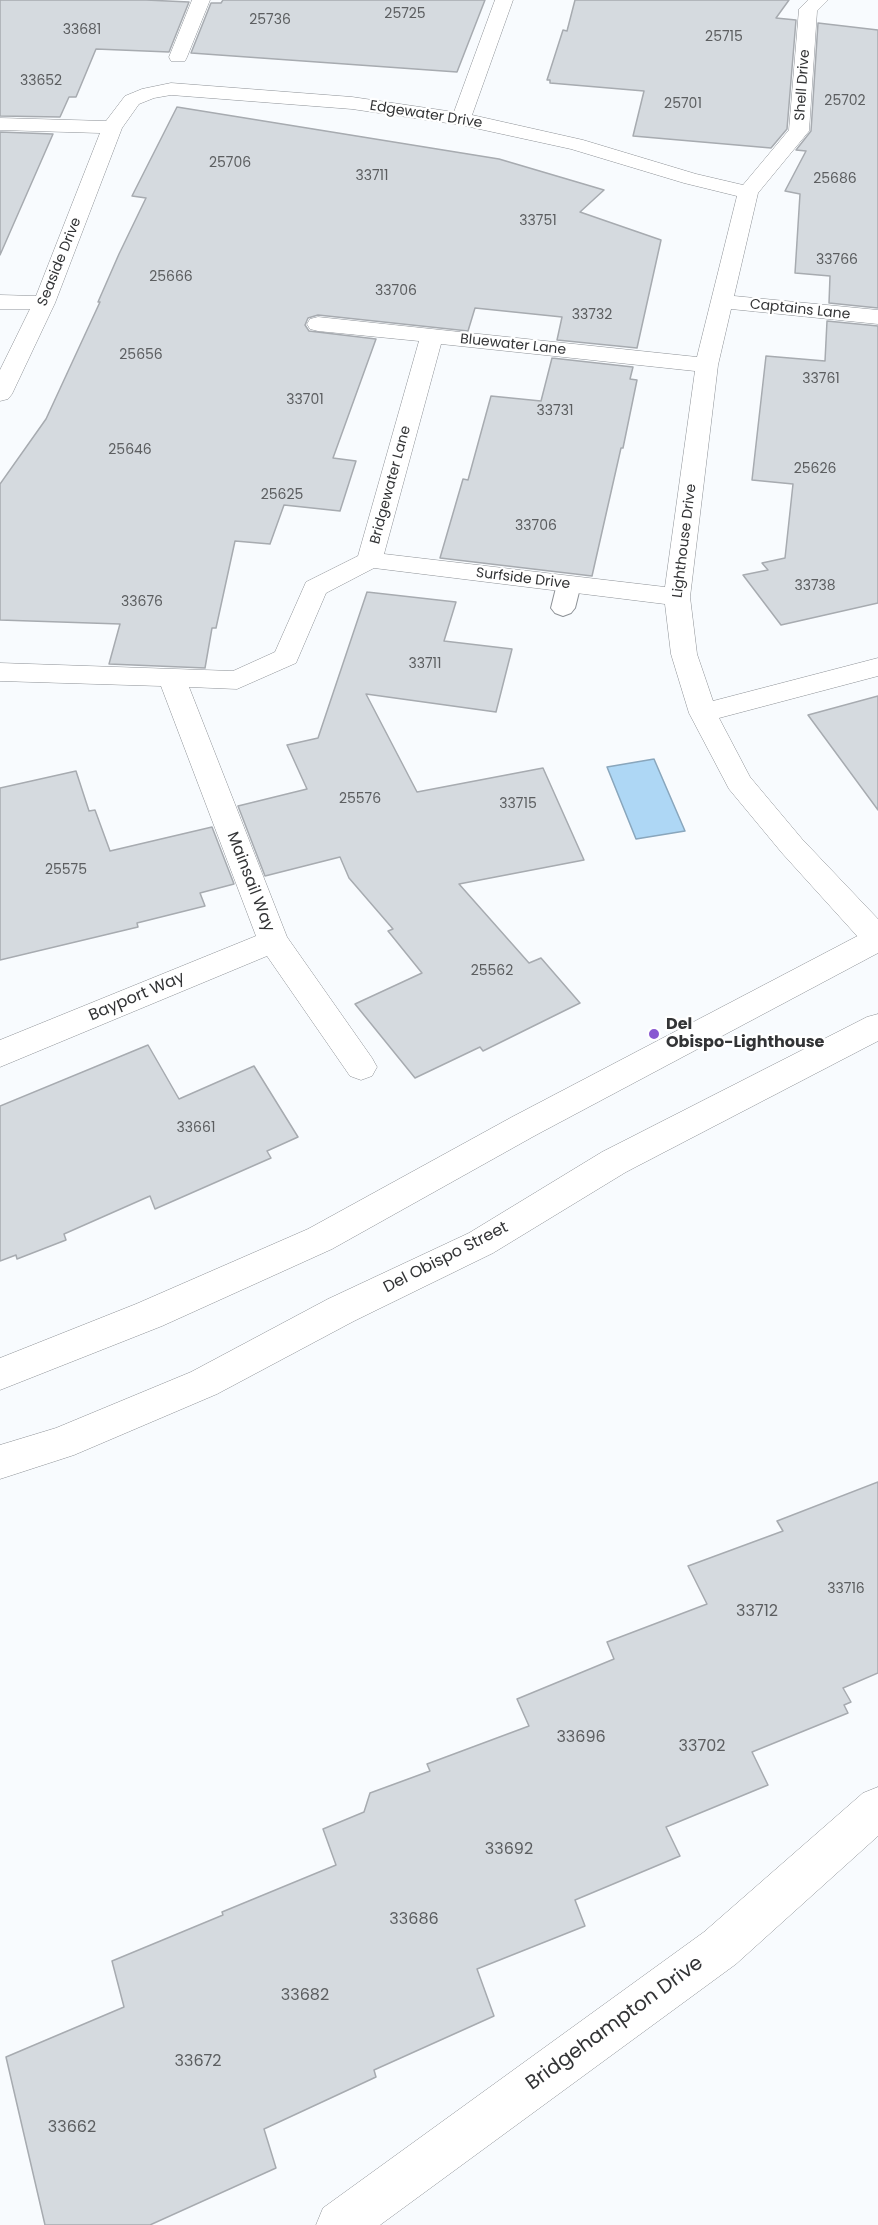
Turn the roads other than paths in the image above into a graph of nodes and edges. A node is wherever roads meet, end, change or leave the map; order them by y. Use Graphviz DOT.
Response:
graph roads {
  1 [pos="201,0"];
  2 [pos="504,0"];
  3 [pos="819,0"];
  4 [pos="178,57"];
  5 [pos="461,119"];
  6 [pos="0,124"];
  7 [pos="112,127"];
  8 [pos="748,192"];
  9 [pos="0,302"];
  10 [pos="723,302"];
  11 [pos="44,303"];
  12 [pos="878,317"];
  13 [pos="318,324"];
  14 [pos="432,336"];
  15 [pos="707,365"];
  16 [pos="0,394"];
  17 [pos="370,560"];
  18 [pos="677,597"];
  19 [pos="878,668"];
  20 [pos="0,672"];
  21 [pos="172,679"];
  22 [pos="703,713"];
  23 [pos="878,939"];
  24 [pos="273,940"];
  25 [pos="878,1026"];
  26 [pos="0,1054"];
  27 [pos="361,1067"];
  28 [pos="0,1374"];
  29 [pos="0,1462"];
  30 [pos="878,1808"];
  31 [pos="340,2225"];
  1 -- 4 [label="street"];
  2 -- 5 [label="street"];
  3 -- 8 [label="street, Shell Drive"];
  5 -- 7 [label="street, Edgewater Drive"];
  5 -- 8 [label="street, Edgewater Drive"];
  6 -- 7 [label="street"];
  7 -- 11 [label="street, Seaside Drive"];
  8 -- 10 [label="street, Lighthouse Drive"];
  9 -- 11 [label="street"];
  10 -- 12 [label="street, Captains Lane"];
  10 -- 15 [label="street, Lighthouse Drive"];
  11 -- 16 [label="street, Seaside Drive"];
  13 -- 14 [label="street, Bluewater Lane"];
  14 -- 15 [label="street, Bluewater Lane"];
  14 -- 17 [label="street, Bridgewater Lane"];
  15 -- 18 [label="street, Lighthouse Drive"];
  17 -- 18 [label="street, Surfside Drive"];
  17 -- 21 [label="street, Bridgewater Lane"];
  18 -- 22 [label="street, Lighthouse Drive"];
  19 -- 22 [label="street"];
  20 -- 21 [label="street"];
  21 -- 24 [label="street, Mainsail Way"];
  22 -- 23 [label="street, Lighthouse Drive"];
  23 -- 28 [label="street"];
  24 -- 26 [label="street, Bayport Way"];
  24 -- 27 [label="street, Mainsail Way"];
  25 -- 29 [label="street, Del Obispo Street"];
  30 -- 31 [label="street, Bridgehampton Drive"];
}
